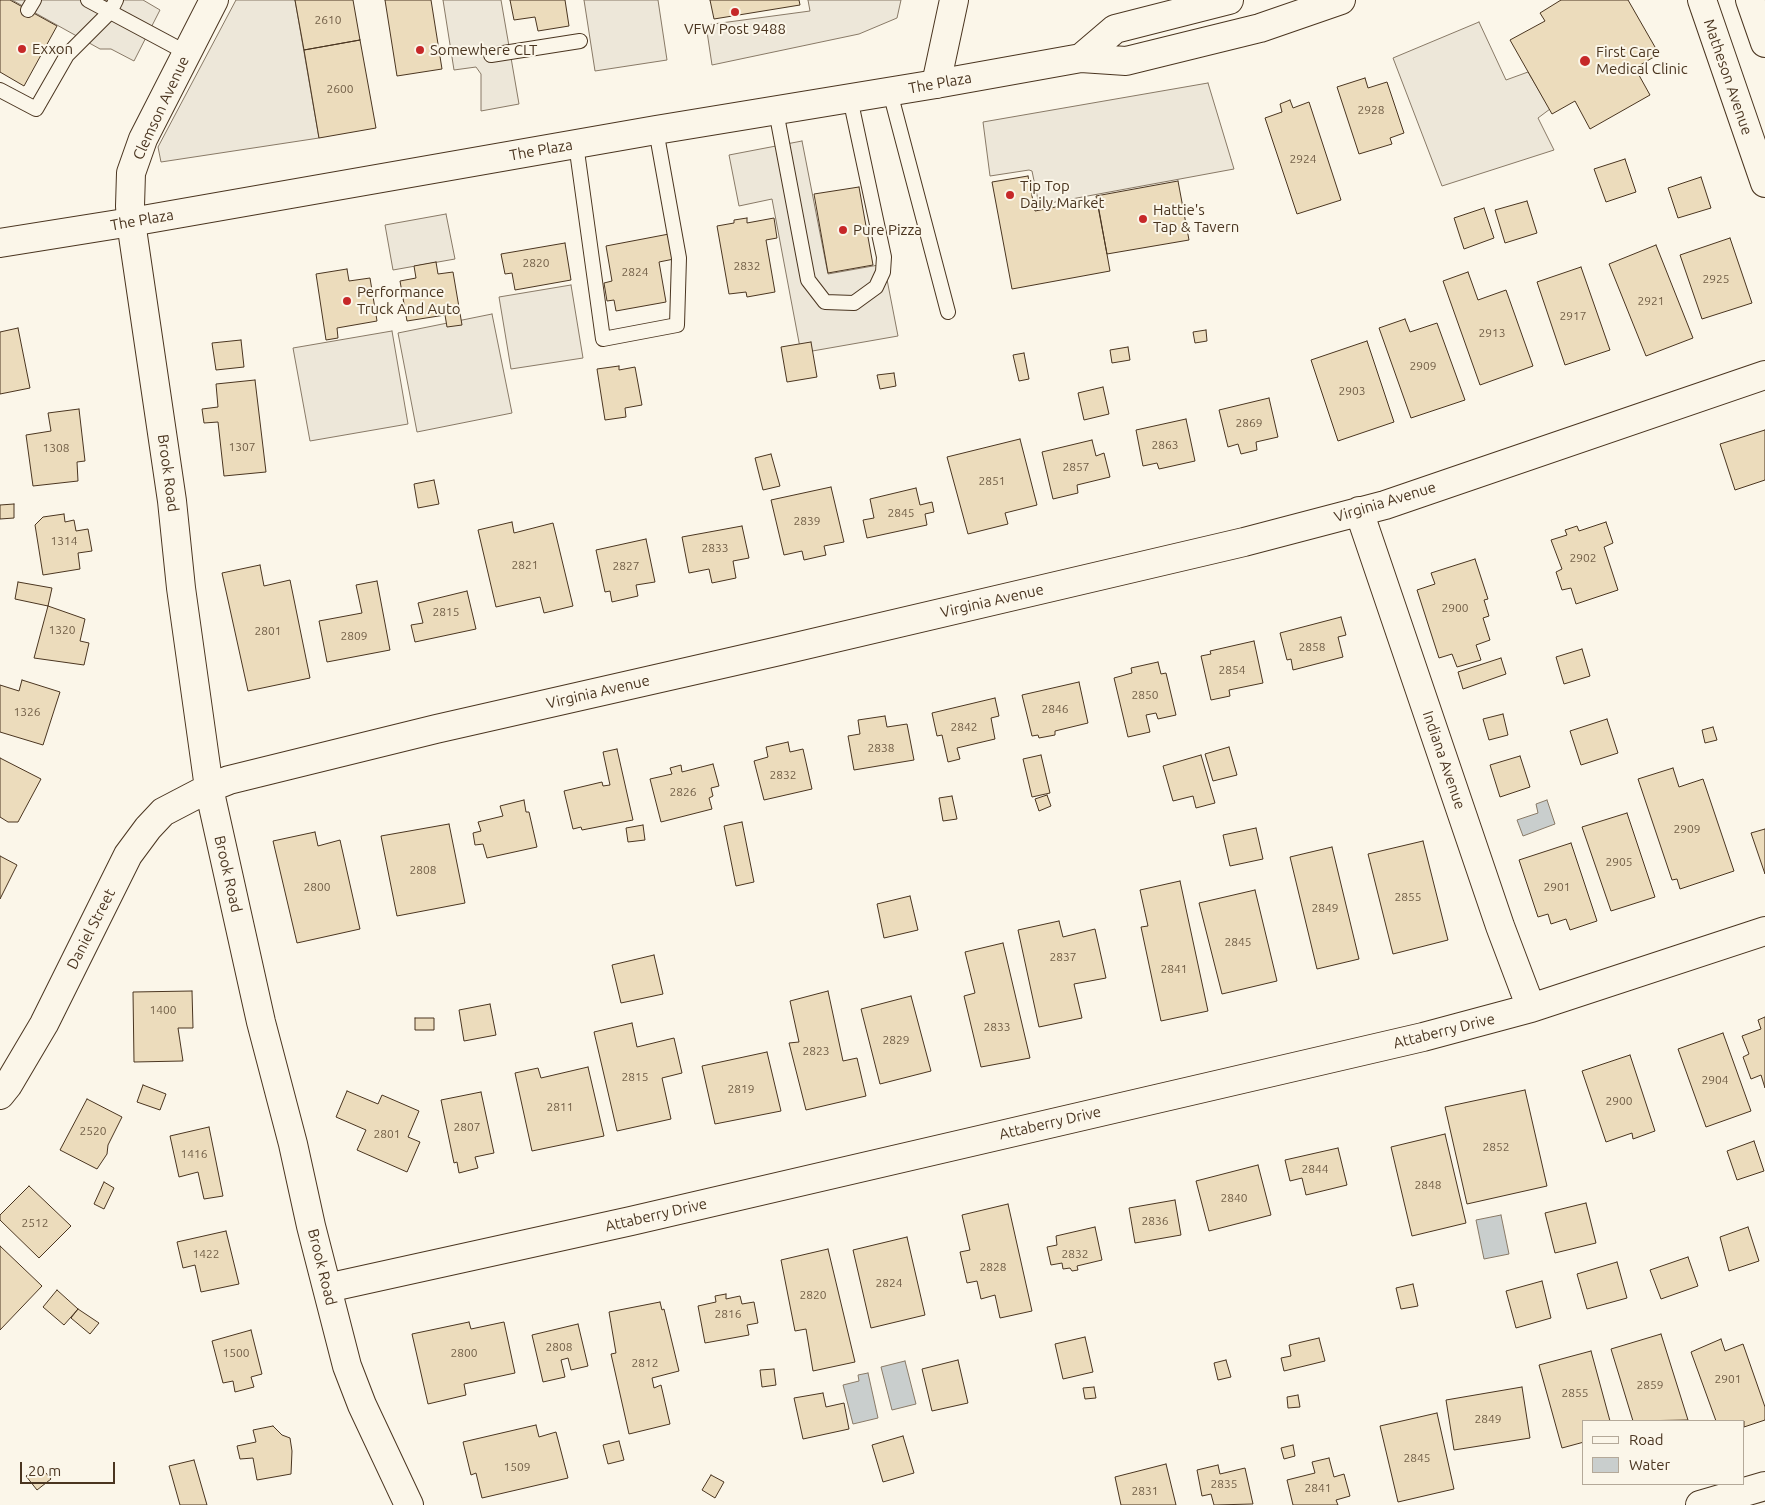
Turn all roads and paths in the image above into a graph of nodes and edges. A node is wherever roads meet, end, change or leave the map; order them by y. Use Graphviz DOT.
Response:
graph roads {
  1 [pos="88,0"];
  2 [pos="214,0"];
  3 [pos="954,0"];
  4 [pos="1228,0"];
  5 [pos="1341,0"];
  6 [pos="1702,0"];
  7 [pos="113,6"];
  8 [pos="1757,8"];
  9 [pos="580,40"];
  10 [pos="1765,43"];
  11 [pos="187,52"];
  12 [pos="490,55"];
  13 [pos="1081,58"];
  14 [pos="936,84"];
  15 [pos="0,90"];
  16 [pos="890,92"];
  17 [pos="850,98"];
  18 [pos="776,111"];
  19 [pos="656,130"];
  20 [pos="576,144"];
  21 [pos="1765,183"];
  22 [pos="131,222"];
  23 [pos="0,243"];
  24 [pos="948,312"];
  25 [pos="1765,374"];
  26 [pos="1359,511"];
  27 [pos="209,788"];
  28 [pos="1765,930"];
  29 [pos="1531,1008"];
  30 [pos="0,1095"];
  31 [pos="327,1288"];
  32 [pos="1765,1486"];
  33 [pos="409,1505"];
  34 [pos="1700,1505"];
  1 -- 7 [label="lane"];
  2 -- 11 [label="street, Clemson Avenue"];
  3 -- 14 [label="street"];
  4 -- 13 [label="street"];
  5 -- 13 [label="street, The Plaza"];
  6 -- 21 [label="street, Matheson Avenue"];
  7 -- 11 [label="lane"];
  7 -- 15 [label="lane"];
  8 -- 10 [label="street"];
  9 -- 12 [label="lane"];
  11 -- 22 [label="street, Clemson Avenue"];
  13 -- 14 [label="street, The Plaza"];
  14 -- 16 [label="street, The Plaza"];
  16 -- 17 [label="street, The Plaza"];
  16 -- 24 [label="lane"];
  17 -- 18 [label="street, The Plaza"];
  17 -- 18 [label="lane"];
  18 -- 19 [label="street, The Plaza"];
  19 -- 20 [label="street, The Plaza"];
  19 -- 20 [label="lane"];
  20 -- 22 [label="street, The Plaza"];
  22 -- 23 [label="street, The Plaza"];
  22 -- 27 [label="street, Brook Road"];
  25 -- 26 [label="street, Virginia Avenue"];
  26 -- 27 [label="street, Virginia Avenue"];
  26 -- 29 [label="street, Indiana Avenue"];
  27 -- 30 [label="street, Daniel Street"];
  27 -- 31 [label="street, Brook Road"];
  28 -- 29 [label="street, Attaberry Drive"];
  29 -- 31 [label="street, Attaberry Drive"];
  31 -- 33 [label="street, Brook Road"];
  32 -- 34 [label="street"];
}
